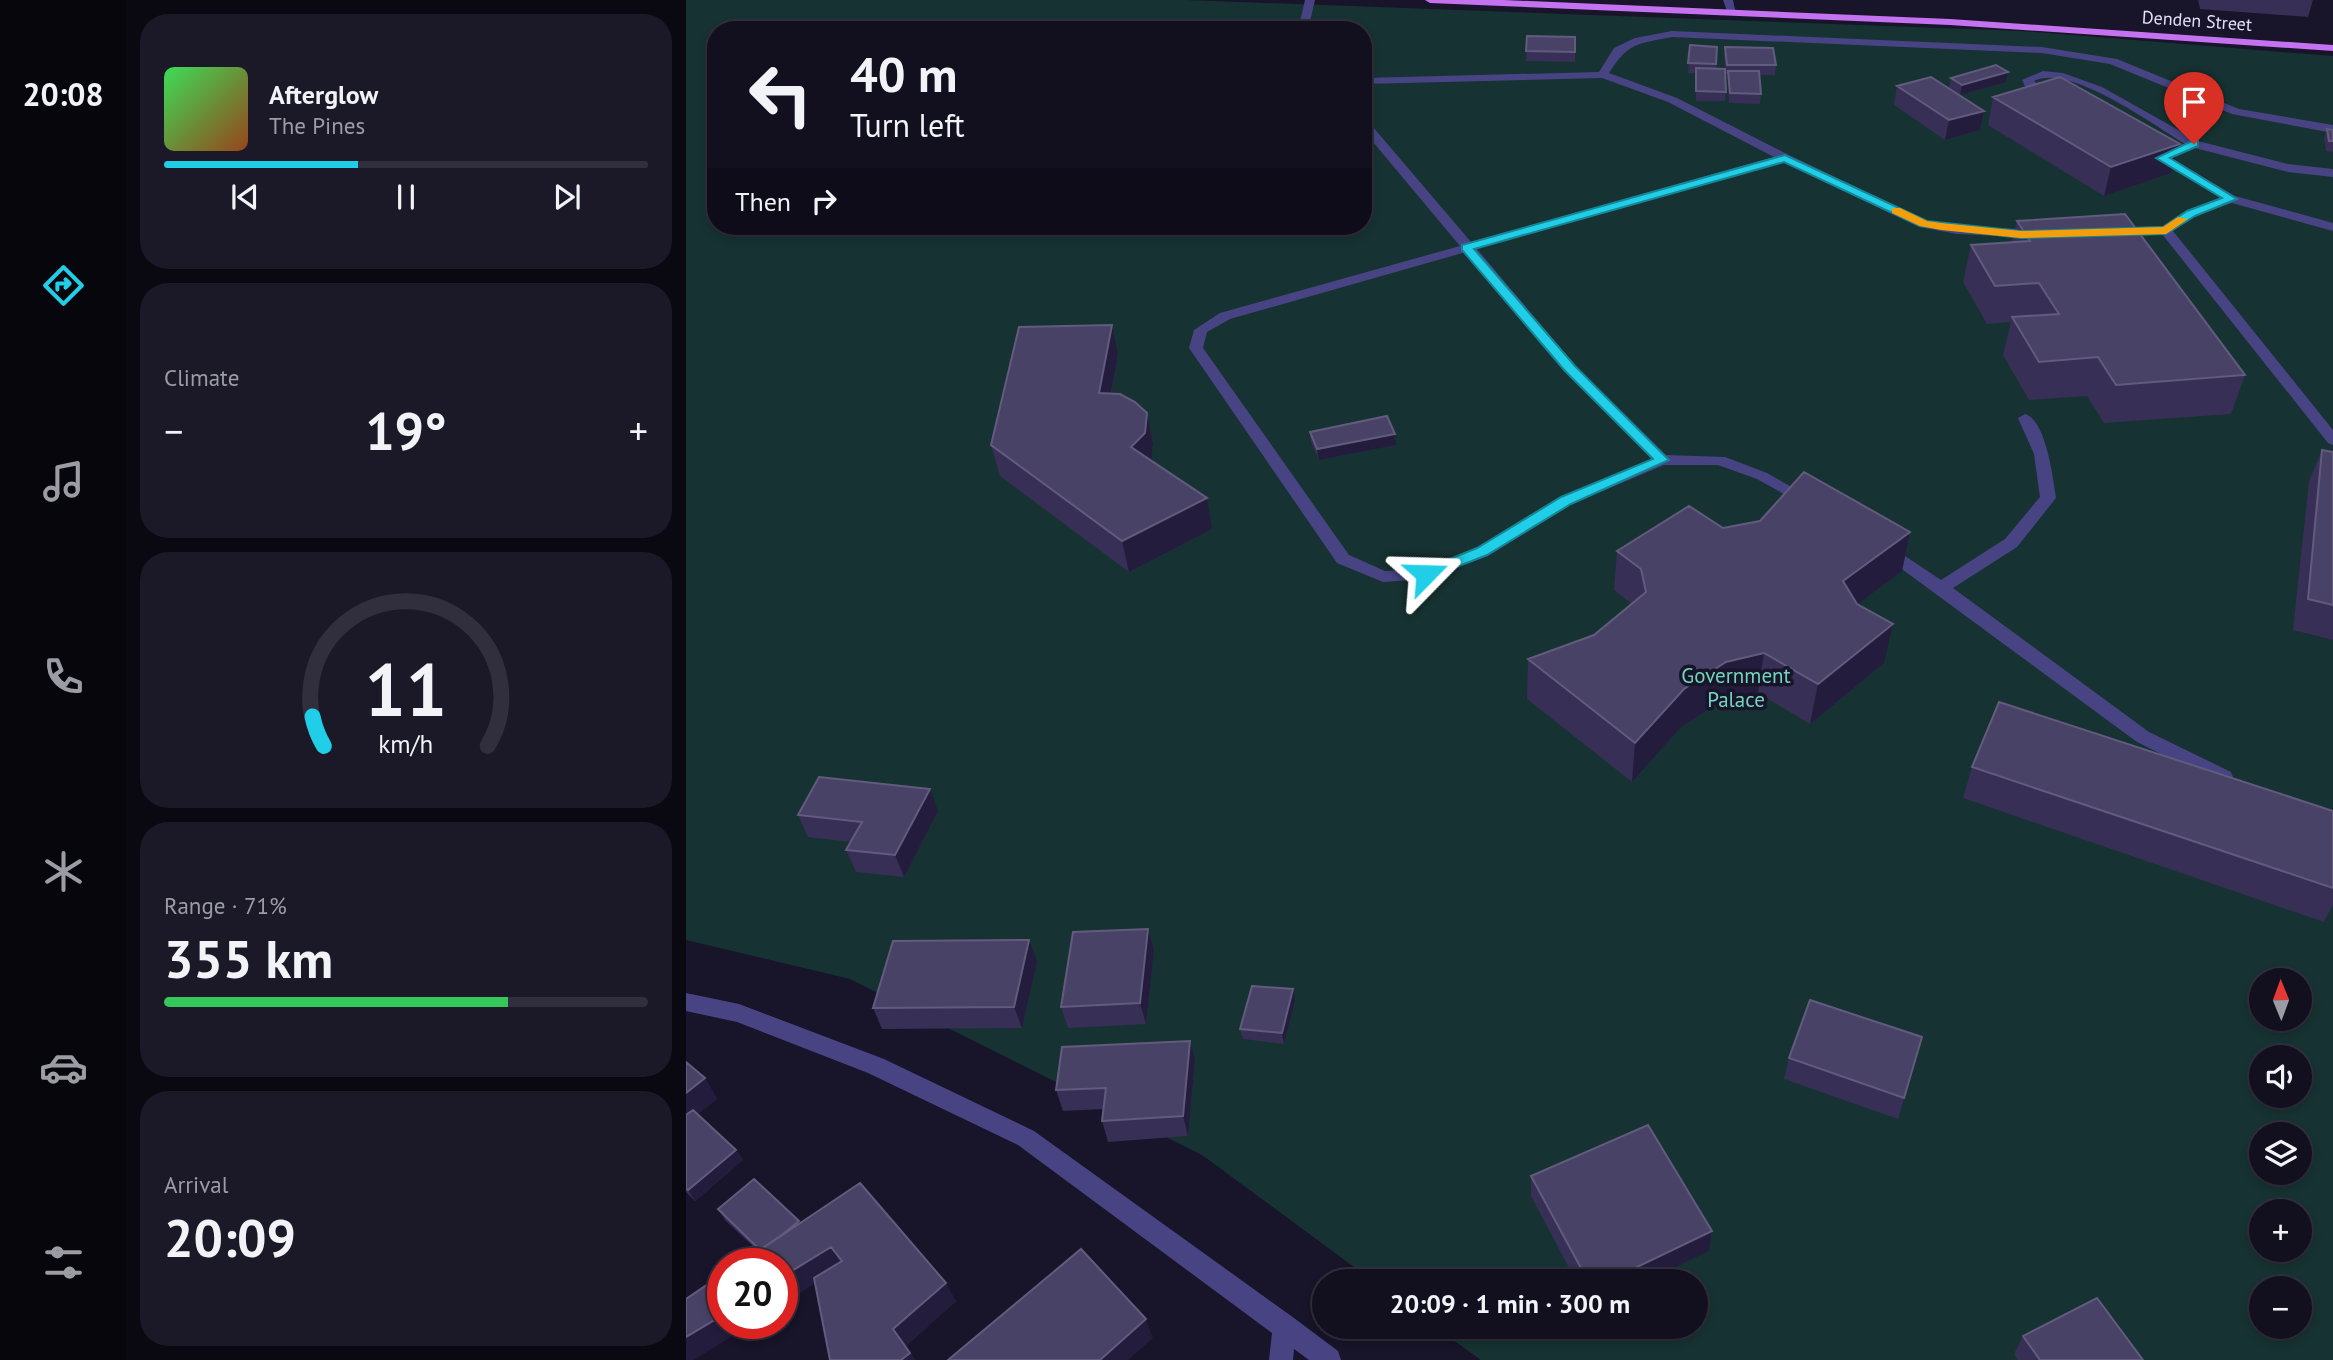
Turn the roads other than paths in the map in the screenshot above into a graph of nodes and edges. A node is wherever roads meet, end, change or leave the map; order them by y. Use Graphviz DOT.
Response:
graph roads {
  1 [pos="1310,0"];
  2 [pos="1430,0"];
  3 [pos="1728,0"];
  4 [pos="1527,2"];
  5 [pos="1732,12"];
  6 [pos="1305,21"];
  7 [pos="2333,48"];
  8 [pos="1602,75"];
  9 [pos="1372,81"];
  10 [pos="2061,104"];
  11 [pos="2333,129"];
  12 [pos="1372,133"];
  13 [pos="2194,144"];
  14 [pos="1785,158"];
  15 [pos="2333,173"];
  16 [pos="2231,199"];
  17 [pos="2333,226"];
  18 [pos="2166,230"];
  19 [pos="2100,232"];
  20 [pos="2047,233"];
  21 [pos="1467,248"];
  22 [pos="2025,418"];
  23 [pos="2333,440"];
  24 [pos="1662,460"];
  25 [pos="1819,508"];
  26 [pos="1874,544"];
  27 [pos="1941,588"];
  28 [pos="2243,784"];
  29 [pos="686,1002"];
  30 [pos="1284,1326"];
  31 [pos="1281,1360"];
  32 [pos="1329,1360"];
  1 -- 6 [label="street"];
  2 -- 4 [label="main road, Denden Street"];
  3 -- 5 [label="street"];
  4 -- 5 [label="main road, Denden Street"];
  5 -- 7 [label="main road, Denden Street"];
  8 -- 9 [label="street"];
  8 -- 11 [label="street"];
  8 -- 14 [label="street"];
  10 -- 13 [label="street"];
  12 -- 21 [label="street"];
  13 -- 15 [label="street"];
  13 -- 16 [label="street"];
  14 -- 20 [label="street"];
  14 -- 21 [label="street"];
  16 -- 17 [label="street"];
  16 -- 18 [label="street"];
  18 -- 19 [label="street"];
  18 -- 23 [label="street"];
  21 -- 24 [label="street"];
  21 -- 24 [label="street"];
  22 -- 27 [label="street"];
  24 -- 25 [label="street"];
  26 -- 27 [label="street"];
  27 -- 28 [label="street"];
  29 -- 30 [label="street"];
  30 -- 31 [label="street"];
  30 -- 32 [label="street"];
}
